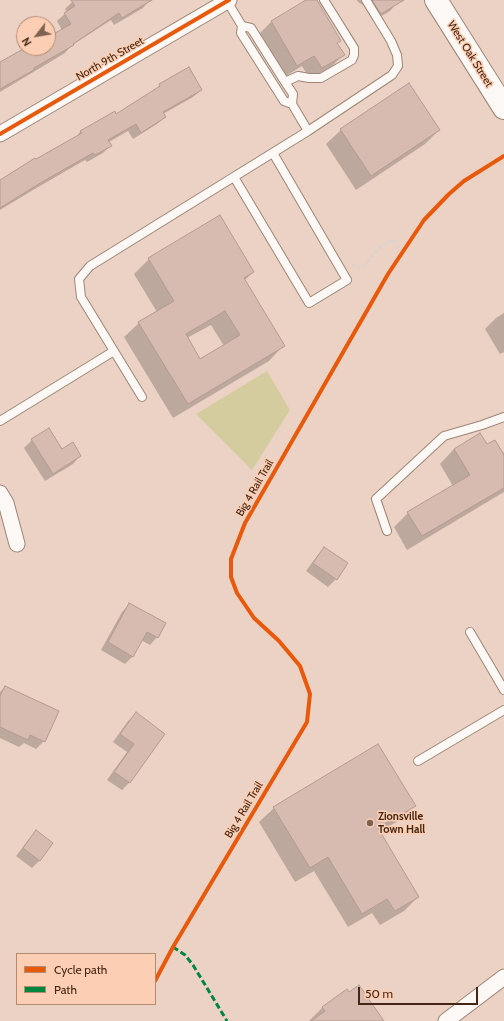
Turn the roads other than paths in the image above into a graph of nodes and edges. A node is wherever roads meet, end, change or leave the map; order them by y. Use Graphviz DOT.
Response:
graph roads {
  1 [pos="324,0"];
  2 [pos="366,0"];
  3 [pos="436,0"];
  4 [pos="228,1"];
  5 [pos="242,26"];
  6 [pos="286,82"];
  7 [pos="292,104"];
  8 [pos="504,108"];
  9 [pos="308,131"];
  10 [pos="0,134"];
  11 [pos="273,152"];
  12 [pos="234,177"];
  13 [pos="114,351"];
  14 [pos="142,397"];
  15 [pos="504,417"];
  16 [pos="0,421"];
  17 [pos="0,492"];
  18 [pos="387,530"];
  19 [pos="17,544"];
  20 [pos="470,632"];
  21 [pos="504,690"];
  22 [pos="504,710"];
  23 [pos="418,762"];
  24 [pos="504,977"];
  25 [pos="446,1021"];
  1 -- 6 [label="lane"];
  2 -- 9 [label="lane"];
  3 -- 8 [label="main road, West Oak Street"];
  4 -- 5 [label="lane"];
  4 -- 10 [label="street, North 9th Street"];
  5 -- 6 [label="lane"];
  5 -- 7 [label="lane"];
  6 -- 7 [label="lane"];
  7 -- 9 [label="lane"];
  9 -- 11 [label="lane"];
  11 -- 12 [label="lane"];
  11 -- 12 [label="lane"];
  12 -- 13 [label="lane"];
  13 -- 14 [label="lane"];
  13 -- 16 [label="lane"];
  15 -- 18 [label="lane"];
  17 -- 19 [label="street"];
  20 -- 21 [label="lane"];
  22 -- 23 [label="lane"];
  24 -- 25 [label="street"];
}
